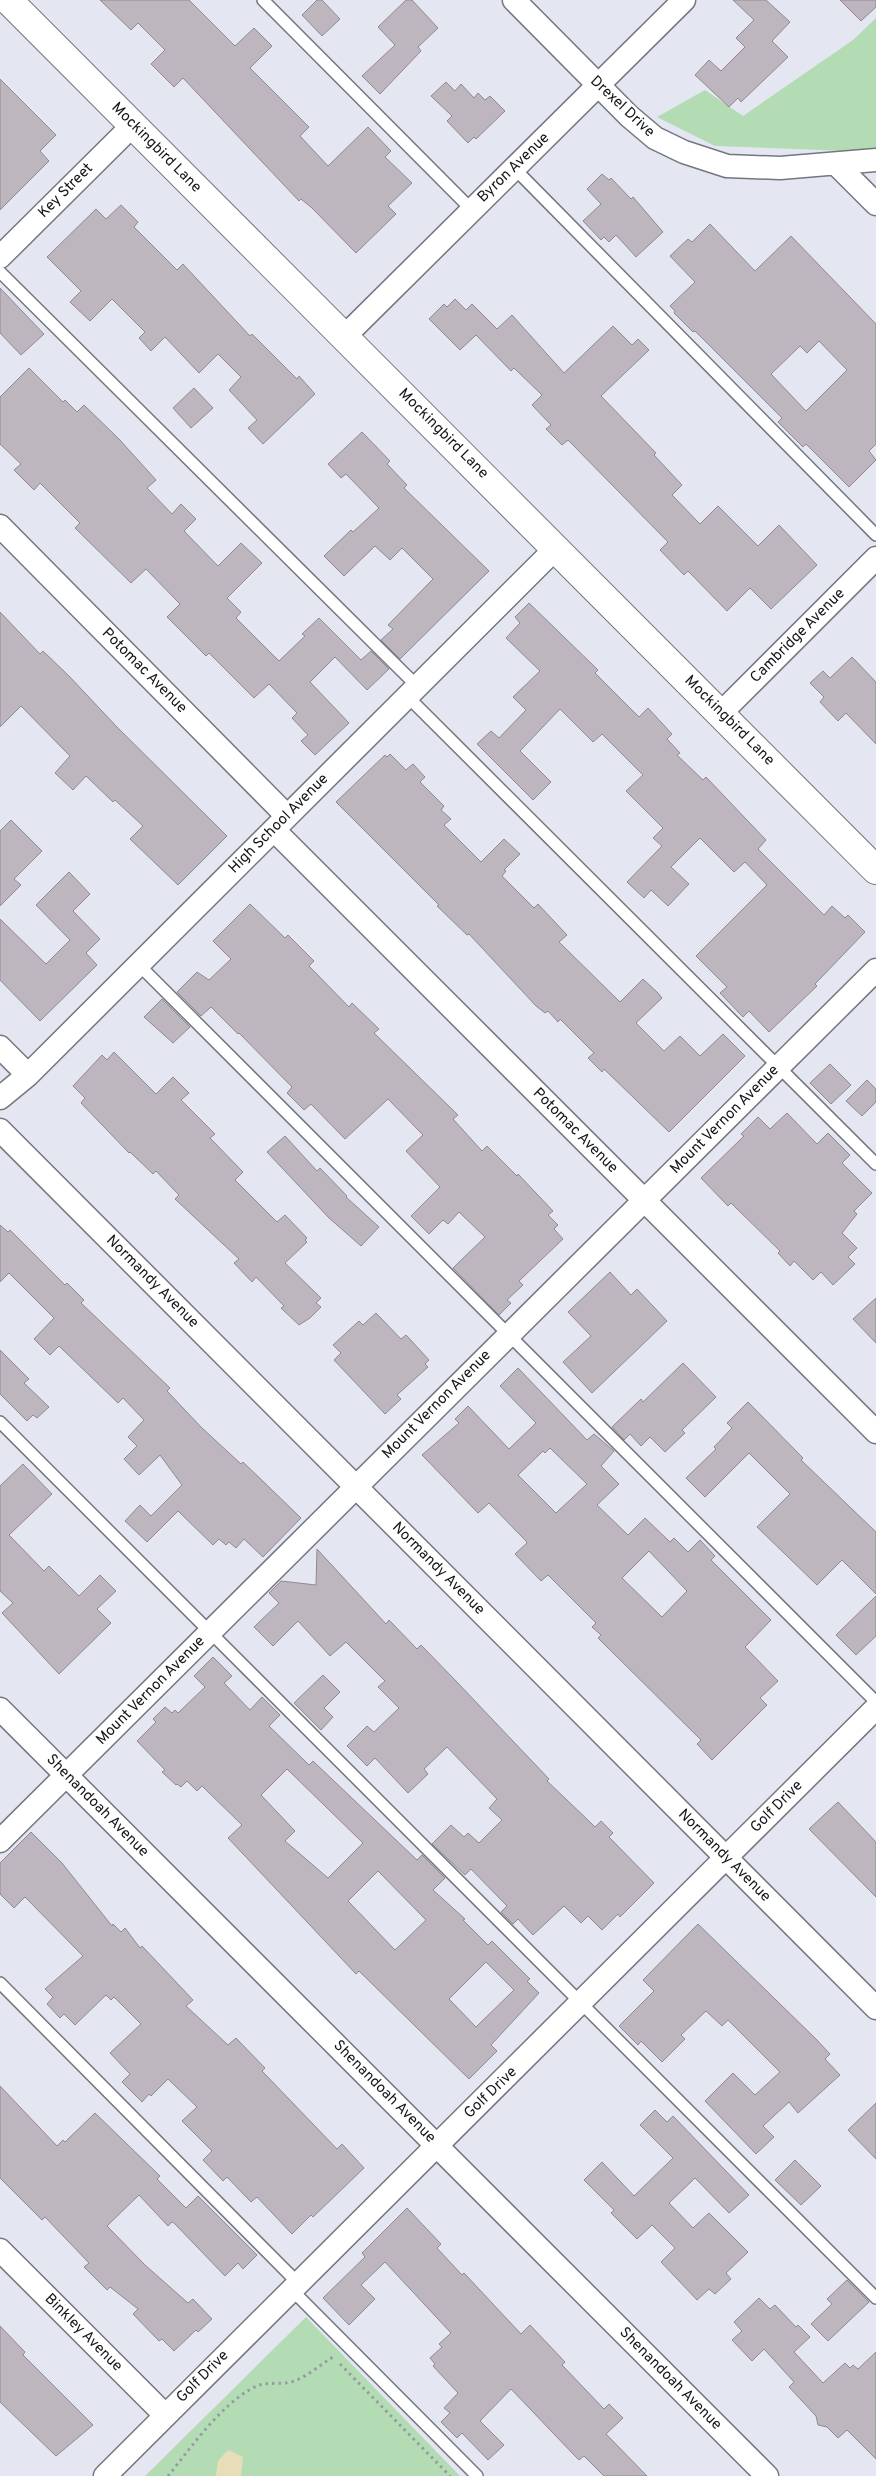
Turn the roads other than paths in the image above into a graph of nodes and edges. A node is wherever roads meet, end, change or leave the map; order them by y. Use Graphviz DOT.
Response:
graph roads {
  1 [pos="8,0"];
  2 [pos="263,0"];
  3 [pos="514,0"];
  4 [pos="684,0"];
  5 [pos="598,85"];
  6 [pos="133,125"];
  7 [pos="876,160"];
  8 [pos="836,164"];
  9 [pos="514,168"];
  10 [pos="876,204"];
  11 [pos="472,210"];
  12 [pos="0,257"];
  13 [pos="0,272"];
  14 [pos="345,336"];
  15 [pos="0,526"];
  16 [pos="876,535"];
  17 [pos="556,548"];
  18 [pos="876,558"];
  19 [pos="412,691"];
  20 [pos="721,713"];
  21 [pos="281,823"];
  22 [pos="876,870"];
  23 [pos="139,965"];
  24 [pos="876,970"];
  25 [pos="0,1047"];
  26 [pos="778,1067"];
  27 [pos="28,1076"];
  28 [pos="0,1098"];
  29 [pos="0,1130"];
  30 [pos="876,1164"];
  31 [pos="645,1200"];
  32 [pos="509,1334"];
  33 [pos="0,1422"];
  34 [pos="876,1432"];
  35 [pos="355,1486"];
  36 [pos="210,1632"];
  37 [pos="876,1702"];
  38 [pos="876,1708"];
  39 [pos="0,1709"];
  40 [pos="66,1775"];
  41 [pos="0,1841"];
  42 [pos="726,1858"];
  43 [pos="0,1983"];
  44 [pos="581,2004"];
  45 [pos="876,2008"];
  46 [pos="437,2146"];
  47 [pos="0,2250"];
  48 [pos="294,2286"];
  49 [pos="876,2298"];
  50 [pos="165,2415"];
  51 [pos="105,2476"];
  52 [pos="477,2476"];
  53 [pos="767,2476"];
  1 -- 6 [label="main road, Mockingbird Lane"];
  2 -- 11 [label="lane"];
  3 -- 5 [label="street, Drexel Drive"];
  4 -- 5 [label="street, Byron Avenue"];
  5 -- 8 [label="street, Drexel Drive"];
  5 -- 9 [label="street, Byron Avenue"];
  6 -- 12 [label="street, Key Street"];
  6 -- 14 [label="main road, Mockingbird Lane"];
  7 -- 8 [label="street, Drexel Drive"];
  8 -- 10 [label="street"];
  9 -- 11 [label="street, Byron Avenue"];
  9 -- 16 [label="lane"];
  11 -- 14 [label="street, Byron Avenue"];
  13 -- 19 [label="lane"];
  14 -- 17 [label="main road, Mockingbird Lane"];
  15 -- 21 [label="street, Potomac Avenue"];
  17 -- 19 [label="street, High School Avenue"];
  17 -- 20 [label="main road, Mockingbird Lane"];
  18 -- 20 [label="street, Cambridge Avenue"];
  19 -- 21 [label="street, High School Avenue"];
  19 -- 26 [label="lane"];
  20 -- 22 [label="main road, Mockingbird Lane"];
  21 -- 23 [label="street, High School Avenue"];
  21 -- 31 [label="street, Potomac Avenue"];
  23 -- 27 [label="street, High School Avenue"];
  23 -- 32 [label="lane"];
  24 -- 26 [label="street, Mount Vernon Avenue"];
  25 -- 27 [label="street"];
  26 -- 30 [label="lane"];
  26 -- 31 [label="street, Mount Vernon Avenue"];
  27 -- 28 [label="street, High School Avenue"];
  29 -- 35 [label="street, Normandy Avenue"];
  31 -- 32 [label="street, Mount Vernon Avenue"];
  31 -- 34 [label="street, Potomac Avenue"];
  32 -- 35 [label="street, Mount Vernon Avenue"];
  32 -- 37 [label="lane"];
  33 -- 36 [label="lane"];
  35 -- 36 [label="street, Mount Vernon Avenue"];
  35 -- 42 [label="street, Normandy Avenue"];
  36 -- 40 [label="street, Mount Vernon Avenue"];
  36 -- 44 [label="lane"];
  38 -- 42 [label="street, Golf Drive"];
  39 -- 40 [label="street, Shenandoah Avenue"];
  40 -- 41 [label="street, Mount Vernon Avenue"];
  40 -- 46 [label="street, Shenandoah Avenue"];
  42 -- 44 [label="street, Golf Drive"];
  42 -- 45 [label="street, Normandy Avenue"];
  43 -- 48 [label="lane"];
  44 -- 46 [label="street, Golf Drive"];
  44 -- 49 [label="lane"];
  46 -- 48 [label="street, Golf Drive"];
  46 -- 53 [label="street, Shenandoah Avenue"];
  47 -- 50 [label="street, Binkley Avenue"];
  48 -- 50 [label="street, Golf Drive"];
  48 -- 52 [label="lane"];
  50 -- 51 [label="street, Golf Drive"];
}
